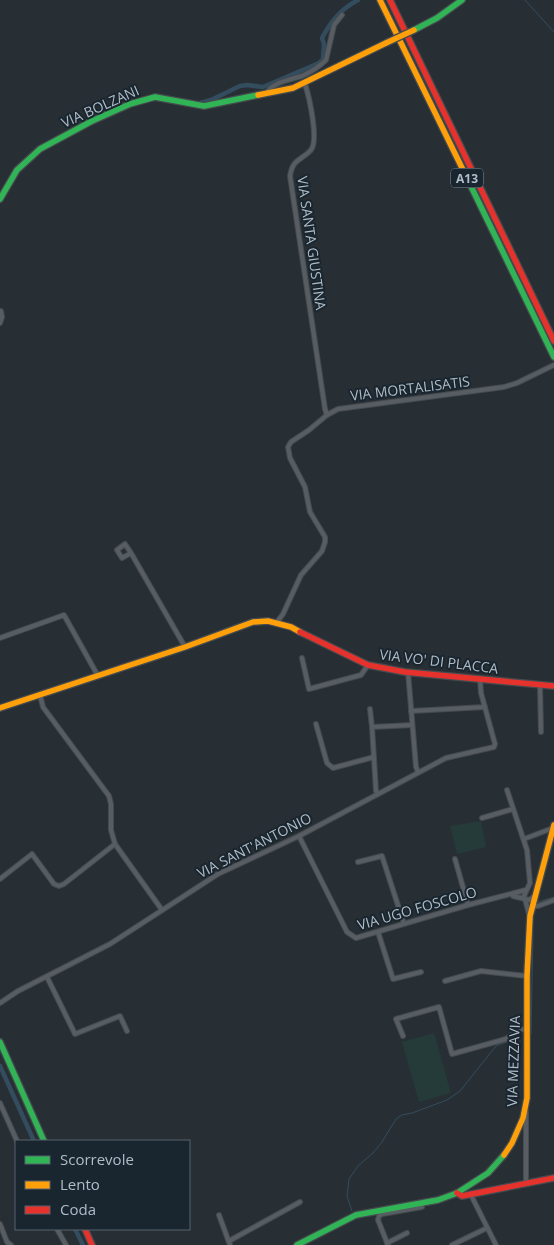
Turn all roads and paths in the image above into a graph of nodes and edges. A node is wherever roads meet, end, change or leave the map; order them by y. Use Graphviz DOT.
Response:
graph roads {
  1 [pos="380,0"];
  2 [pos="390,0"];
  3 [pos="462,0"];
  4 [pos="342,15"];
  5 [pos="304,84"];
  6 [pos="266,94"];
  7 [pos="0,199"];
  8 [pos="2,311"];
  9 [pos="0,323"];
  10 [pos="554,341"];
  11 [pos="554,357"];
  12 [pos="552,366"];
  13 [pos="327,415"];
  14 [pos="131,553"];
  15 [pos="280,623"];
  16 [pos="0,638"];
  17 [pos="185,647"];
  18 [pos="302,658"];
  19 [pos="368,665"];
  20 [pos="408,672"];
  21 [pos="98,676"];
  22 [pos="480,679"];
  23 [pos="540,685"];
  24 [pos="554,686"];
  25 [pos="40,695"];
  26 [pos="485,707"];
  27 [pos="0,708"];
  28 [pos="370,709"];
  29 [pos="411,711"];
  30 [pos="316,724"];
  31 [pos="412,725"];
  32 [pos="372,727"];
  33 [pos="541,732"];
  34 [pos="374,757"];
  35 [pos="418,772"];
  36 [pos="507,790"];
  37 [pos="378,794"];
  38 [pos="513,809"];
  39 [pos="482,818"];
  40 [pos="554,827"];
  41 [pos="299,836"];
  42 [pos="524,839"];
  43 [pos="115,844"];
  44 [pos="456,860"];
  45 [pos="358,862"];
  46 [pos="0,879"];
  47 [pos="526,890"];
  48 [pos="511,895"];
  49 [pos="535,895"];
  50 [pos="525,899"];
  51 [pos="554,900"];
  52 [pos="468,905"];
  53 [pos="532,906"];
  54 [pos="162,910"];
  55 [pos="530,916"];
  56 [pos="404,924"];
  57 [pos="378,932"];
  58 [pos="421,972"];
  59 [pos="527,976"];
  60 [pos="47,977"];
  61 [pos="445,981"];
  62 [pos="8,997"];
  63 [pos="0,999"];
  64 [pos="0,1003"];
  65 [pos="528,1030"];
  66 [pos="127,1031"];
  67 [pos="403,1036"];
  68 [pos="0,1042"];
  69 [pos="0,1103"];
  70 [pos="526,1109"];
  71 [pos="17,1140"];
  72 [pos="44,1140"];
  73 [pos="554,1178"];
  74 [pos="526,1183"];
  75 [pos="456,1193"];
  76 [pos="471,1194"];
  77 [pos="300,1202"];
  78 [pos="407,1207"];
  79 [pos="422,1207"];
  80 [pos="219,1215"];
  81 [pos="0,1224"];
  82 [pos="487,1228"];
  83 [pos="58,1230"];
  84 [pos="85,1230"];
  85 [pos="407,1233"];
  86 [pos="229,1243"];
  87 [pos="388,1244"];
  88 [pos="11,1245"];
  89 [pos="66,1245"];
  90 [pos="92,1245"];
  91 [pos="297,1245"];
  92 [pos="452,1245"];
  93 [pos="496,1245"];
  1 -- 11 [label="main road, A13"];
  2 -- 10 [label="main road, A13"];
  3 -- 5 [label="main road, VIA BOLZANI, bridge"];
  4 -- 6 [label="street, VIA BOLZANI"];
  5 -- 6 [label="main road, VIA BOLZANI"];
  5 -- 13 [label="street, VIA SANTA GIUSTINA"];
  6 -- 7 [label="main road, VIA BOLZANI"];
  8 -- 9 [label="street"];
  12 -- 13 [label="street, VIA MORTALISATIS"];
  13 -- 15 [label="street, VIA MORTALISATIS"];
  14 -- 17 [label="street"];
  15 -- 17 [label="main road, VIA VO' DI PLACCA"];
  15 -- 19 [label="main road, VIA VO' DI PLACCA"];
  16 -- 21 [label="street"];
  17 -- 21 [label="main road, VIA VO' DI PLACCA"];
  18 -- 19 [label="street"];
  19 -- 20 [label="main road, VIA VO' DI PLACCA"];
  20 -- 22 [label="main road, VIA VO' DI PLACCA"];
  20 -- 29 [label="street"];
  21 -- 25 [label="main road, VIA VO' DI PLACCA"];
  22 -- 23 [label="main road, VIA VO' DI PLACCA"];
  22 -- 26 [label="street"];
  23 -- 24 [label="main road, VIA VO' DI PLACCA"];
  23 -- 33 [label="street"];
  25 -- 27 [label="main road, VIA VO' DI PLACCA"];
  25 -- 43 [label="street"];
  26 -- 29 [label="street"];
  26 -- 35 [label="street, VIA SANT'ANTONIO"];
  28 -- 32 [label="street"];
  29 -- 31 [label="street"];
  30 -- 34 [label="street"];
  31 -- 32 [label="street"];
  31 -- 35 [label="street"];
  32 -- 34 [label="street"];
  34 -- 37 [label="street"];
  35 -- 37 [label="street, VIA SANT'ANTONIO"];
  36 -- 38 [label="street"];
  37 -- 41 [label="street, VIA SANT'ANTONIO"];
  38 -- 39 [label="street"];
  38 -- 42 [label="street"];
  40 -- 42 [label="street"];
  40 -- 49 [label="main road, VIA MEZZAVIA"];
  41 -- 54 [label="street, VIA SANT'ANTONIO"];
  41 -- 57 [label="street, VIA UGO FOSCOLO"];
  42 -- 47 [label="street"];
  43 -- 46 [label="street"];
  43 -- 54 [label="street"];
  44 -- 52 [label="street"];
  45 -- 56 [label="street"];
  47 -- 48 [label="street, VIA UGO FOSCOLO"];
  47 -- 50 [label="street"];
  48 -- 50 [label="street"];
  48 -- 52 [label="street, VIA UGO FOSCOLO"];
  49 -- 50 [label="street"];
  49 -- 53 [label="main road, VIA MEZZAVIA"];
  50 -- 55 [label="street"];
  51 -- 53 [label="street"];
  52 -- 56 [label="street, VIA UGO FOSCOLO"];
  53 -- 55 [label="main road, VIA MEZZAVIA"];
  54 -- 60 [label="street, VIA SANT'ANTONIO"];
  55 -- 59 [label="main road, VIA MEZZAVIA"];
  56 -- 57 [label="street, VIA UGO FOSCOLO"];
  57 -- 58 [label="street"];
  59 -- 61 [label="street"];
  59 -- 65 [label="main road, VIA MEZZAVIA"];
  60 -- 62 [label="street, VIA SANT'ANTONIO"];
  60 -- 66 [label="street"];
  62 -- 63 [label="street, VIA SANT'ANTONIO"];
  62 -- 64 [label="street, VIA SANT'ANTONIO"];
  65 -- 67 [label="street"];
  65 -- 70 [label="main road, VIA MEZZAVIA"];
  68 -- 72 [label="main road"];
  69 -- 71 [label="street"];
  70 -- 74 [label="street"];
  70 -- 75 [label="main road, VIA MEZZAVIA"];
  73 -- 74 [label="main road"];
  74 -- 76 [label="main road"];
  75 -- 76 [label="main road"];
  75 -- 78 [label="main road, VIA MEZZAVIA"];
  76 -- 82 [label="street"];
  77 -- 86 [label="street"];
  78 -- 79 [label="street"];
  78 -- 87 [label="street"];
  78 -- 91 [label="main road, VIA MEZZAVIA"];
  80 -- 86 [label="street"];
  81 -- 88 [label="street"];
  82 -- 92 [label="street"];
  82 -- 93 [label="street"];
  83 -- 89 [label="street"];
  84 -- 90 [label="main road"];
  85 -- 87 [label="street"];
}
